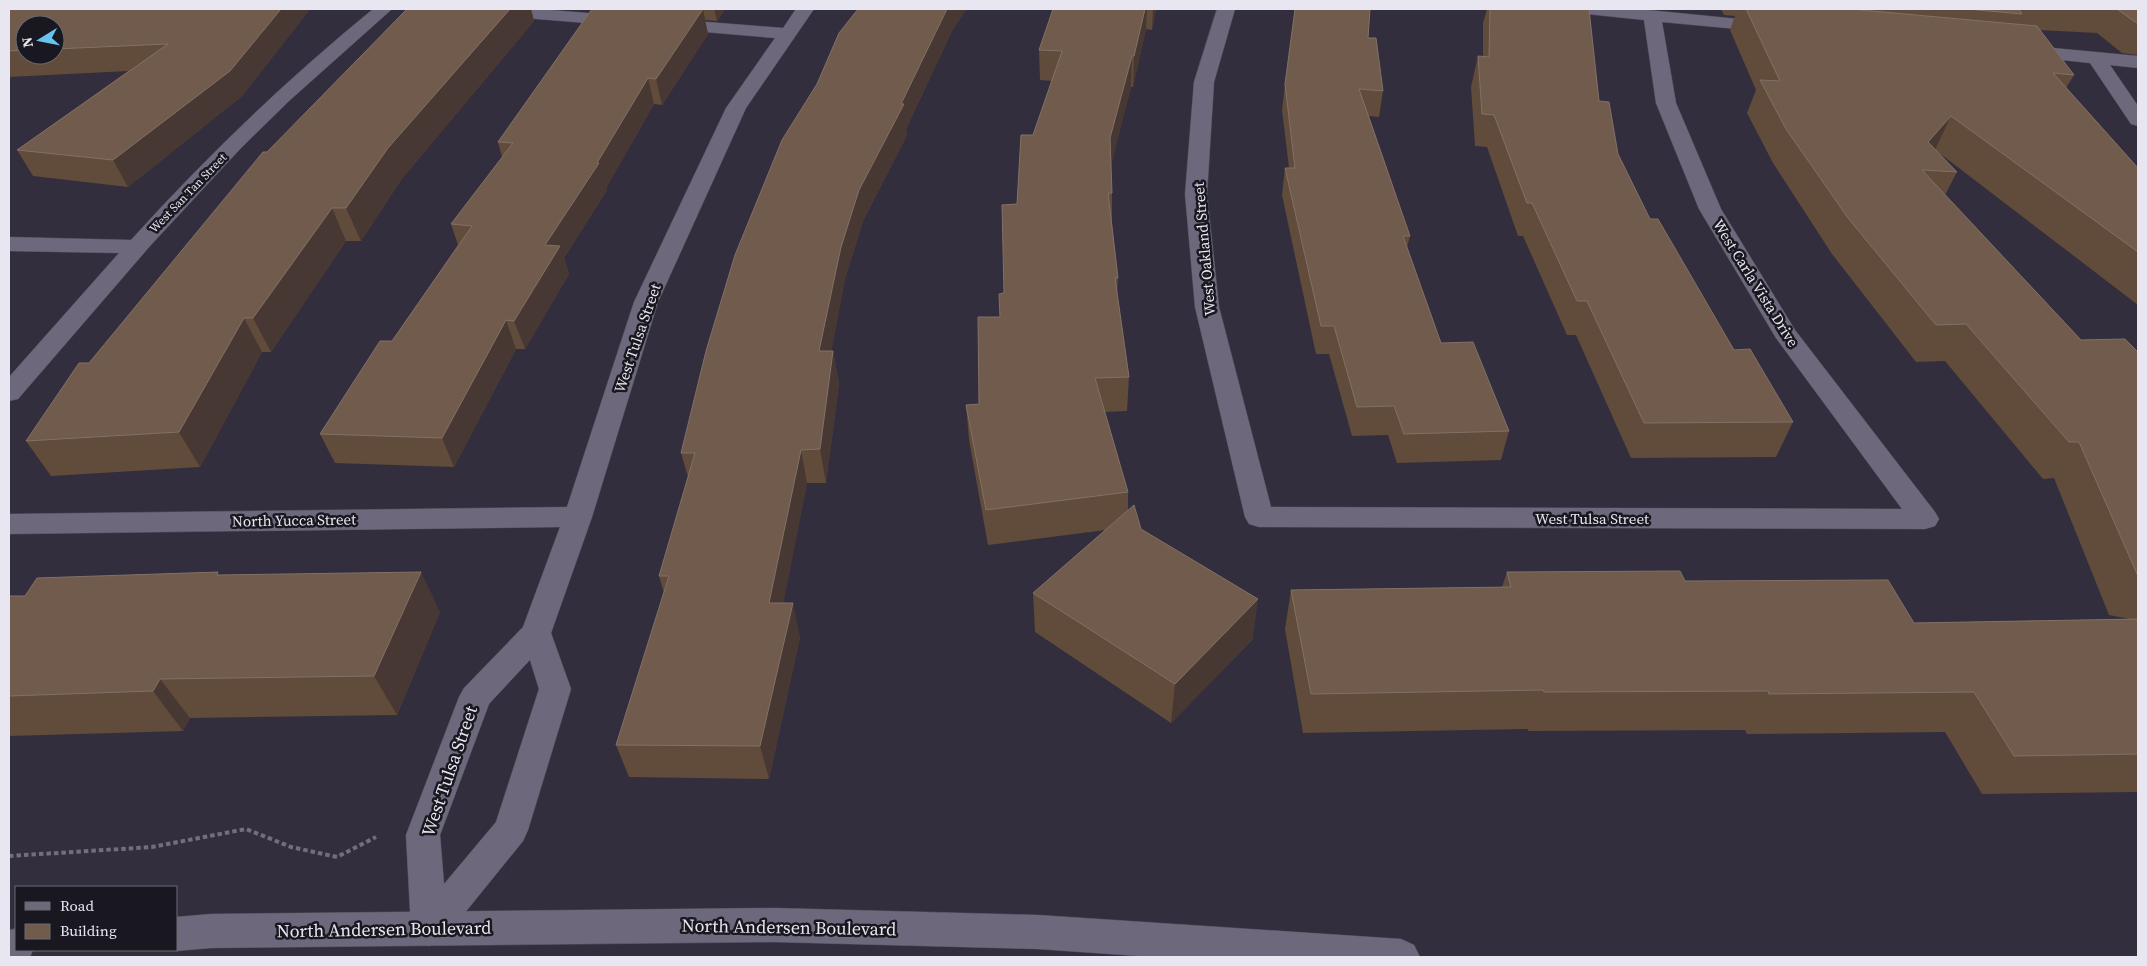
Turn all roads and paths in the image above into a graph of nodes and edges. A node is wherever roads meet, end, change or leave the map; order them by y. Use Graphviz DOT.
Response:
graph roads {
  1 [pos="383,9"];
  2 [pos="475,9"];
  3 [pos="805,9"];
  4 [pos="1226,9"];
  5 [pos="1587,9"];
  6 [pos="1652,16"];
  7 [pos="1790,29"];
  8 [pos="787,34"];
  9 [pos="2007,50"];
  10 [pos="2096,58"];
  11 [pos="2138,62"];
  12 [pos="2138,120"];
  13 [pos="9,244"];
  14 [pos="136,247"];
  15 [pos="9,393"];
  16 [pos="578,516"];
  17 [pos="1259,517"];
  18 [pos="1925,519"];
  19 [pos="9,524"];
  20 [pos="536,633"];
  21 [pos="378,836"];
  22 [pos="9,856"];
  23 [pos="429,929"];
  24 [pos="178,934"];
  25 [pos="1401,957"];
  1 -- 14 [label="street, West San Tan Street"];
  2 -- 8 [label="street"];
  3 -- 8 [label="street, West Tulsa Street"];
  4 -- 17 [label="street, West Oakland Street"];
  5 -- 6 [label="street"];
  6 -- 7 [label="street"];
  6 -- 18 [label="street, West Carla Vista Drive"];
  8 -- 16 [label="street, West Tulsa Street"];
  9 -- 10 [label="street"];
  10 -- 11 [label="street"];
  10 -- 12 [label="street"];
  13 -- 14 [label="street"];
  14 -- 15 [label="street, West San Tan Street"];
  16 -- 19 [label="street, North Yucca Street"];
  16 -- 20 [label="street, West Tulsa Street"];
  17 -- 18 [label="street, West Tulsa Street"];
  20 -- 23 [label="street, West Tulsa Street"];
  20 -- 23 [label="street"];
  21 -- 22 [label="path"];
  23 -- 24 [label="street, North Andersen Boulevard"];
  23 -- 25 [label="street, North Andersen Boulevard"];
}
